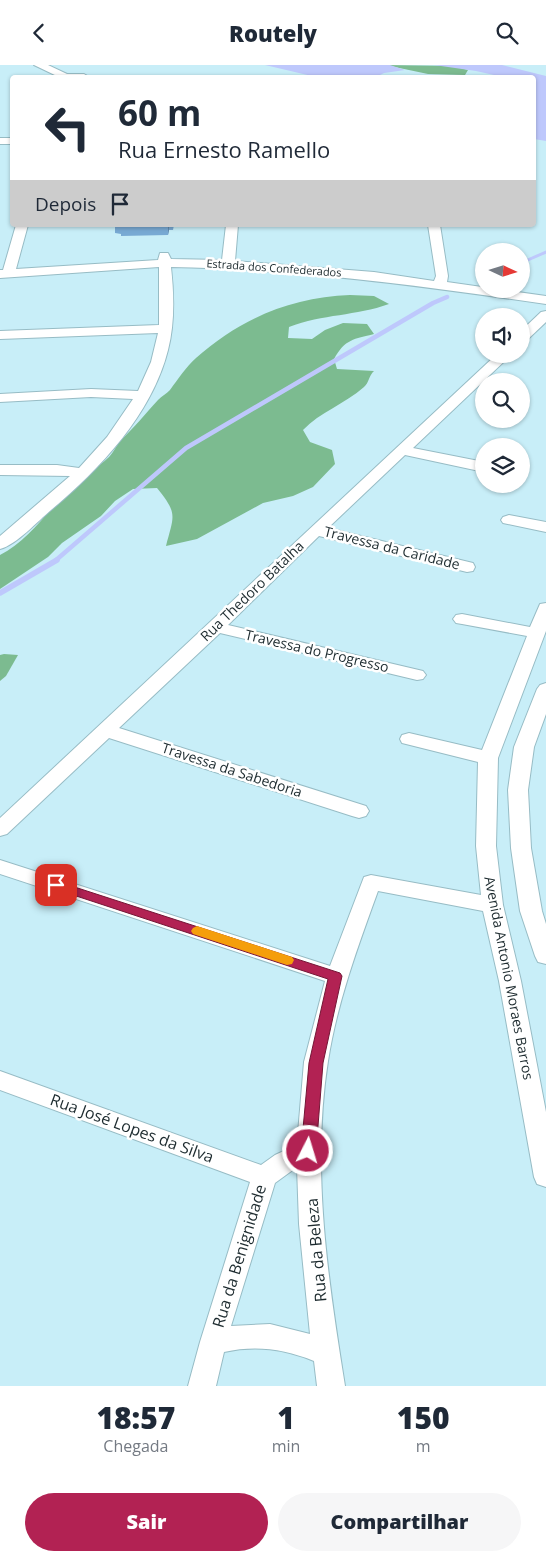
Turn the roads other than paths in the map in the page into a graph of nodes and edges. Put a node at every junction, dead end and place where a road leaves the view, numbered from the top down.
1 (39, 65) edge
2 (62, 75) edge
3 (21, 227) edge
4 (232, 227) edge
5 (434, 227) edge
6 (164, 259) junction
7 (228, 260) junction
8 (5, 270) edge
9 (441, 280) junction
10 (475, 283) edge
11 (530, 295) edge
12 (546, 299) edge
13 (546, 315) edge
14 (165, 329) junction
15 (530, 330) edge
16 (0, 335) edge
17 (495, 363) edge
18 (143, 395) junction
19 (0, 398) edge
20 (402, 451) junction
21 (475, 465) edge
22 (0, 470) edge
23 (82, 473) junction
24 (509, 520) dead end
25 (546, 527) edge
26 (316, 530) junction
27 (0, 544) edge
28 (467, 567) dead end
29 (546, 608) edge
30 (462, 619) dead end
31 (216, 627) junction
32 (536, 633) junction
33 (417, 675) dead end
34 (518, 682) junction
35 (546, 688) edge
36 (104, 730) junction
37 (409, 739) dead end
38 (488, 758) junction
39 (359, 811) dead end
40 (0, 829) edge
41 (0, 867) edge
42 (371, 882) joint
43 (492, 905) junction
44 (546, 956) edge
45 (336, 976) junction
46 (0, 1080) edge
47 (308, 1151) junction
48 (264, 1177) junction
49 (546, 1177) edge
50 (213, 1342) junction
51 (326, 1353) junction
52 (202, 1386) edge
53 (331, 1386) edge

1 - 2 street
3 - 8 street
4 - 7 street
5 - 9 street
6 - 7 street, Estrada dos Confederados
6 - 8 street, Estrada dos Confederados
6 - 14 street
7 - 9 street, Estrada dos Confederados
9 - 10 street, Estrada dos Confederados
9 - 12 street, Estrada dos Confederados
11 - 12 street, Estrada dos Confederados
13 - 15 street
14 - 16 street
14 - 18 street
17 - 20 street, Rua Thedoro Batalha
18 - 19 street
18 - 23 street
20 - 21 street
20 - 26 street, Rua Thedoro Batalha
22 - 23 street
23 - 27 street
24 - 25 street
26 - 28 street, Travessa da Caridade
26 - 31 street, Rua Thedoro Batalha
29 - 32 street, Avenida Antonio Moraes Barros
30 - 32 street
31 - 33 street, Travessa do Progresso
31 - 36 street, Rua Thedoro Batalha
32 - 34 street, Avenida Antonio Moraes Barros
34 - 35 street
34 - 38 street, Avenida Antonio Moraes Barros
35 - 44 street
36 - 39 street, Travessa da Sabedoria
36 - 40 street, Rua Thedoro Batalha
37 - 38 street
38 - 43 street, Avenida Antonio Moraes Barros
41 - 45 street
42 - 43 street
42 - 45 street, Rua da Beleza
43 - 49 street, Avenida Antonio Moraes Barros
45 - 47 street, Rua da Beleza
46 - 48 street, Rua José Lopes da Silva
47 - 48 street, Rua da Benignidade
47 - 51 street, Rua da Beleza
48 - 50 street, Rua da Benignidade
50 - 51 street
50 - 52 street, Rua da Benignidade
51 - 53 street, Rua da Beleza

